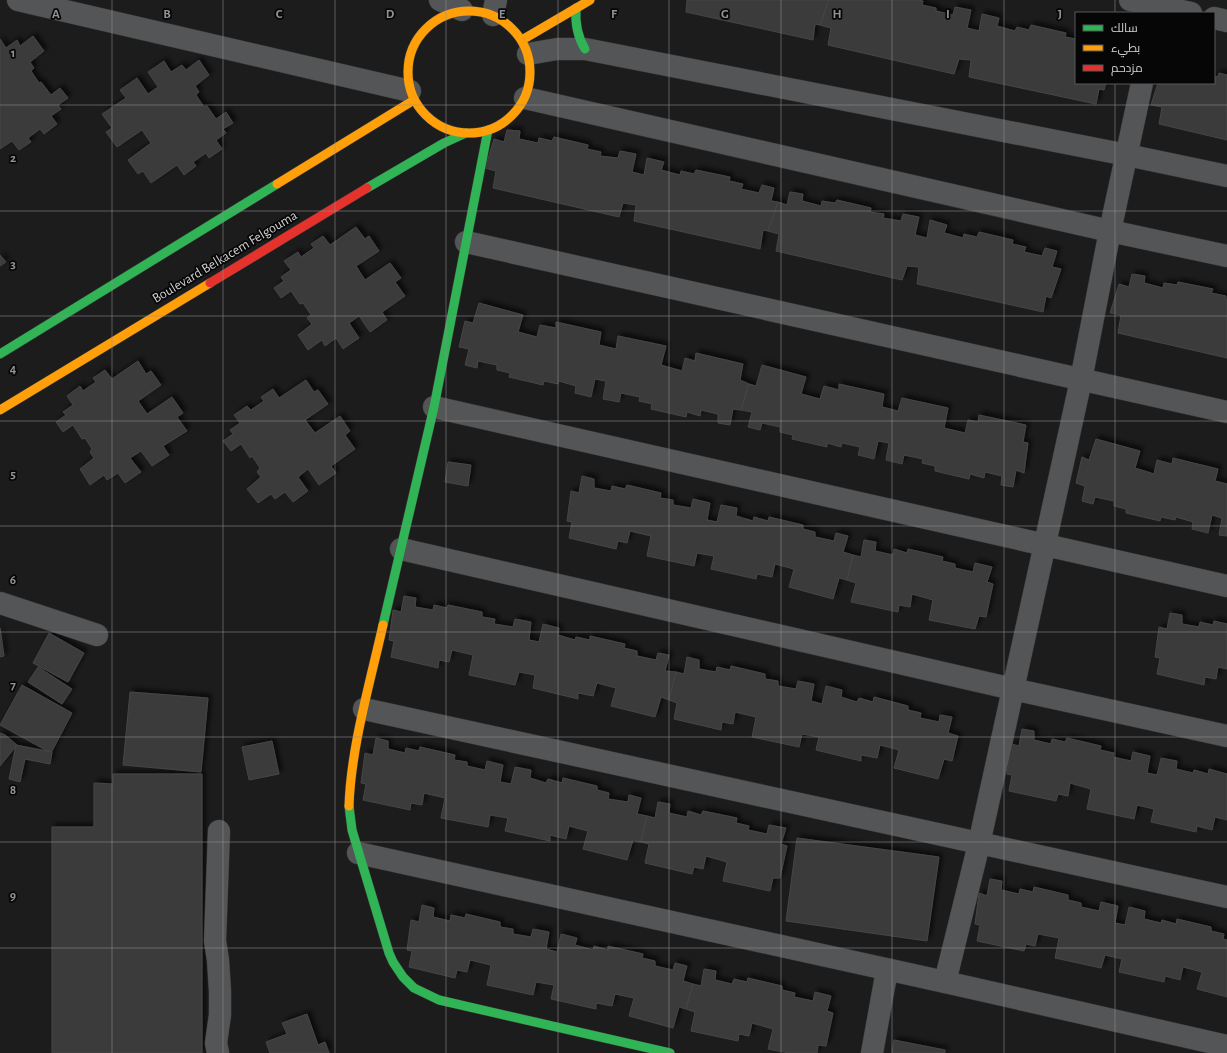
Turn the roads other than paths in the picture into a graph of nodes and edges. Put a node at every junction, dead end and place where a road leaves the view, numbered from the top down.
1 (18, 0) edge
2 (440, 0) edge
3 (590, 0) edge
4 (1130, 0) edge
5 (468, 7) edge
6 (498, 8) edge
7 (576, 8) junction
8 (1158, 10) edge
9 (1180, 12) edge
10 (1215, 18) edge
11 (1227, 21) edge
12 (525, 47) junction
13 (585, 49) junction
14 (1142, 84) edge
15 (412, 95) junction
16 (524, 98) junction
17 (488, 130) junction
18 (466, 133) junction
19 (1127, 155) junction
20 (1227, 176) edge
21 (1110, 231) junction
22 (466, 242) junction
23 (1227, 256) edge
24 (0, 354) edge
25 (1081, 380) junction
26 (434, 407) junction
27 (0, 410) edge
28 (1227, 412) edge
29 (1045, 545) junction
30 (401, 549) junction
31 (1227, 586) edge
32 (0, 603) edge
33 (97, 635) dead end
34 (1013, 689) junction
35 (364, 710) junction
36 (1227, 736) edge
37 (219, 831) dead end
38 (979, 844) junction
39 (358, 854) junction
40 (1227, 897) edge
41 (887, 970) junction
42 (945, 982) junction
43 (1227, 1046) edge
44 (218, 1053) edge
45 (670, 1053) edge
46 (872, 1053) edge

1 - 15 street
2 - 5 street
3 - 7 street
4 - 8 street
5 - 6 street
5 - 15 street
6 - 12 street
7 - 12 street
7 - 13 street
8 - 9 street
10 - 11 street
12 - 13 street
12 - 16 street
13 - 19 street
14 - 19 street
15 - 18 street
15 - 24 street
16 - 17 street
16 - 21 street
17 - 18 street
17 - 22 street
18 - 27 street, Boulevard Belkacem Felgouma
19 - 20 street
19 - 21 street
21 - 23 street
21 - 25 street
22 - 25 street
22 - 26 street
25 - 28 street
25 - 29 street
26 - 29 street
26 - 30 street
29 - 31 street
29 - 34 street
30 - 34 street
30 - 35 street
32 - 33 street
34 - 36 street
34 - 38 street
35 - 38 street
35 - 39 street
37 - 44 street
38 - 40 street
38 - 42 street
39 - 41 street
39 - 45 street
41 - 42 street
41 - 46 street
42 - 43 street

